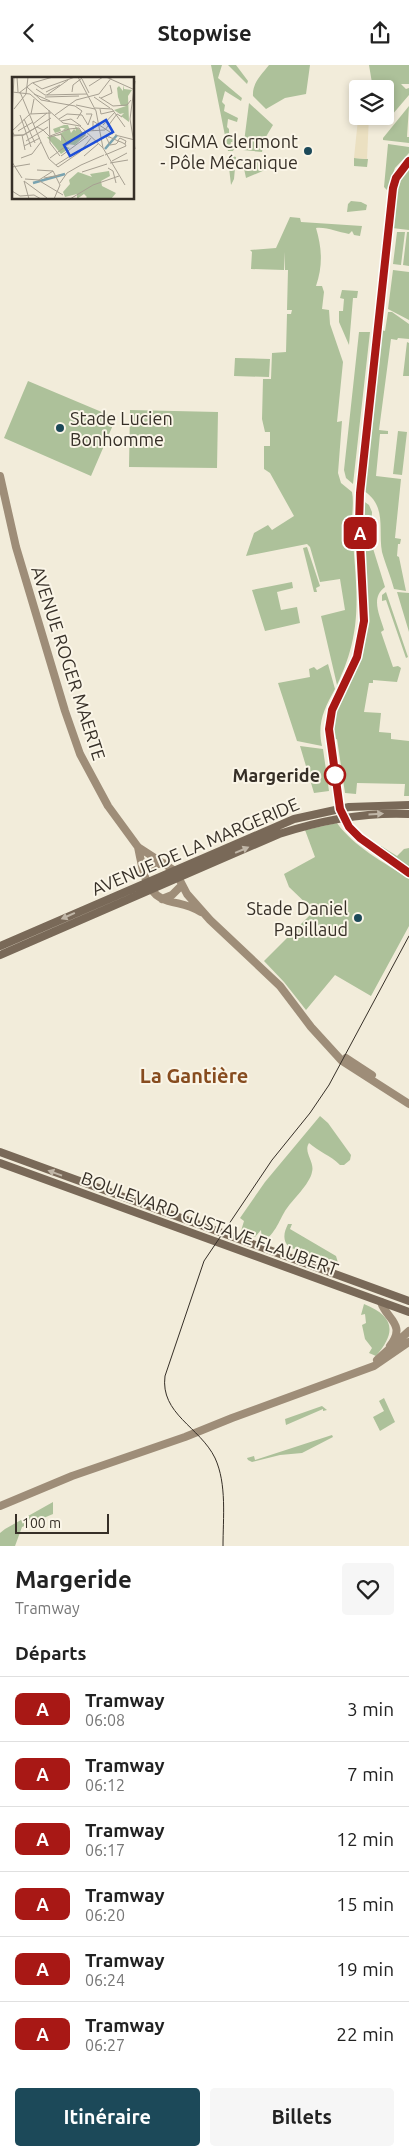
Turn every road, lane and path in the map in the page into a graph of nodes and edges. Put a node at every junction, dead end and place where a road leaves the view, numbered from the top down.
1 (0, 476) edge
2 (409, 805) edge
3 (409, 814) edge
4 (138, 847) junction
5 (163, 863) junction
6 (144, 873) junction
7 (178, 878) junction
8 (146, 882) junction
9 (150, 890) junction
10 (162, 899) junction
11 (205, 915) junction
12 (0, 946) edge
13 (0, 955) edge
14 (409, 1104) edge
15 (0, 1152) edge
16 (0, 1163) edge
17 (409, 1301) edge
18 (381, 1302) junction
19 (409, 1312) edge
20 (409, 1331) edge
21 (409, 1342) edge
22 (388, 1349) junction
23 (366, 1369) junction
24 (0, 1506) edge

1 - 4 main road, AVENUE ROGER MAERTE
2 - 7 main road, AVENUE DE LA MARGERIDE
7 -> 3 main road, AVENUE DE LA MARGERIDE
4 - 5 main road, AVENUE ROGER MAERTE
4 - 6 main road, AVENUE ROGER MAERTE
5 - 6 main road
5 - 7 main road, AVENUE ROGER MAERTE
6 - 8 main road, AVENUE ROGER MAERTE
7 - 8 main road, AVENUE DE LA MARGERIDE
7 - 9 main road, AVENUE DE LA MARGERIDE
7 - 10 main road
7 - 11 main road, AVENUE ROGER MAERTE
8 - 9 main road, AVENUE ROGER MAERTE
8 -> 12 main road, AVENUE DE LA MARGERIDE
9 - 10 main road
9 - 13 main road, AVENUE DE LA MARGERIDE
10 - 11 main road
11 - 14 main road
17 -> 15 main road, BOULEVARD GUSTAVE FLAUBERT
16 - 18 main road, BOULEVARD GUSTAVE FLAUBERT
18 - 19 main road, BOULEVARD GUSTAVE FLAUBERT
18 - 22 main road
20 - 22 main road
21 - 23 main road
22 - 23 main road
23 - 24 main road

